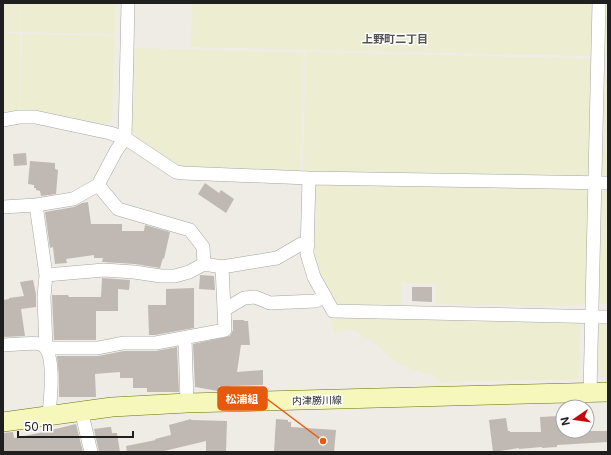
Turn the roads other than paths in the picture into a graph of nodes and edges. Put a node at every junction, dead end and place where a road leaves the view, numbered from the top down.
1 (128, 3) edge
2 (599, 3) edge
3 (3, 120) edge
4 (125, 138) junction
5 (309, 178) junction
6 (602, 183) edge
7 (98, 185) junction
8 (36, 205) junction
9 (3, 207) edge
10 (308, 244) junction
11 (204, 264) junction
12 (222, 267) junction
13 (46, 275) junction
14 (325, 296) junction
15 (224, 310) junction
16 (592, 317) junction
17 (608, 318) edge
18 (185, 338) junction
19 (3, 344) edge
20 (46, 348) junction
21 (599, 393) edge
22 (187, 403) junction
23 (81, 410) junction
24 (49, 415) junction
25 (3, 422) edge
26 (91, 452) edge

1 - 4 street
2 - 6 street
3 - 4 street
4 - 5 street
4 - 7 street
5 - 6 street
5 - 10 street
6 - 16 street
7 - 8 street
7 - 11 street
8 - 9 street
8 - 13 street
10 - 12 street
10 - 14 street
11 - 12 street
11 - 13 street
12 - 15 street
13 - 20 street
14 - 15 street
14 - 16 street
15 - 18 street
16 - 17 street
16 - 21 street
18 - 20 street
18 - 22 street
19 - 20 street
20 - 24 street
21 - 22 main road, 内津勝川線
22 - 23 main road, 内津勝川線
23 - 24 main road, 内津勝川線
23 - 26 street
24 - 25 main road, 内津勝川線

